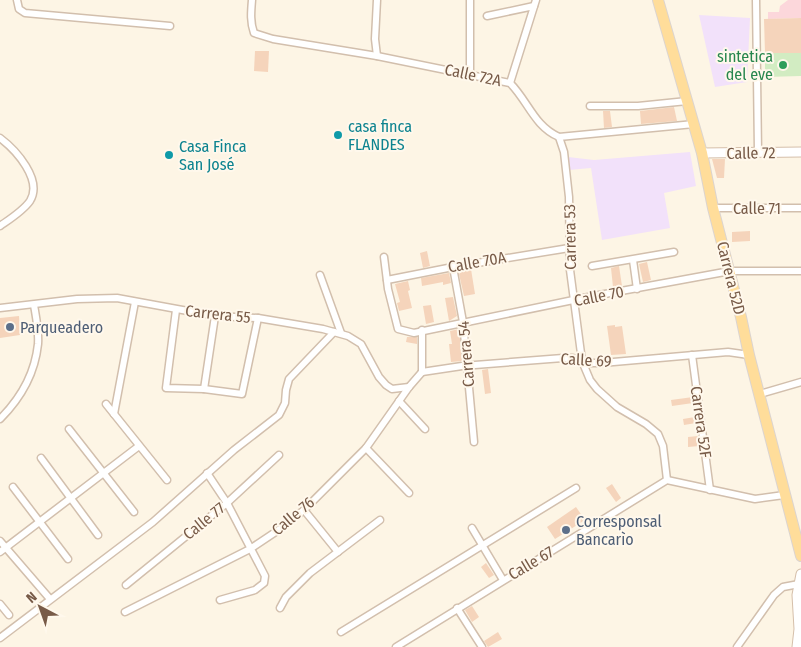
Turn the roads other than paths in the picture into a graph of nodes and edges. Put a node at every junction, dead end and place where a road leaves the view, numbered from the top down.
1 (17, 0) edge
2 (252, 0) edge
3 (377, 0) edge
4 (470, 0) edge
5 (658, 0) edge
6 (756, 0) edge
7 (535, 3) edge
8 (487, 16) dead end
9 (170, 26) dead end
10 (377, 56) junction
11 (470, 75) junction
12 (510, 83) junction
13 (687, 101) junction
14 (590, 106) dead end
15 (694, 124) junction
16 (559, 137) junction
17 (0, 138) edge
18 (758, 152) junction
19 (801, 152) edge
20 (702, 153) junction
21 (713, 208) junction
22 (801, 208) edge
23 (0, 226) edge
24 (568, 248) junction
25 (674, 252) dead end
26 (384, 257) dead end
27 (632, 260) junction
28 (453, 266) junction
29 (592, 266) dead end
30 (730, 271) junction
31 (801, 271) edge
32 (320, 275) dead end
33 (387, 280) junction
34 (637, 289) junction
35 (573, 301) junction
36 (135, 302) junction
37 (34, 305) junction
38 (0, 308) edge
39 (176, 310) junction
40 (215, 316) junction
41 (258, 318) junction
42 (463, 322) junction
43 (422, 330) junction
44 (337, 332) junction
45 (692, 355) junction
46 (749, 355) junction
47 (582, 361) junction
48 (467, 367) junction
49 (422, 372) junction
50 (801, 382) edge
51 (409, 387) junction
52 (204, 390) junction
53 (760, 394) junction
54 (400, 401) junction
55 (106, 404) dead end
56 (114, 414) junction
57 (0, 418) edge
58 (69, 429) dead end
59 (425, 429) dead end
60 (474, 442) dead end
61 (139, 446) junction
62 (366, 448) junction
63 (279, 455) dead end
64 (41, 458) dead end
65 (103, 473) junction
66 (207, 473) junction
67 (167, 480) dead end
68 (667, 480) junction
69 (13, 487) dead end
70 (576, 488) dead end
71 (710, 490) junction
72 (408, 493) dead end
73 (784, 495) junction
74 (71, 498) junction
75 (227, 502) junction
76 (304, 510) junction
77 (134, 512) dead end
78 (380, 520) dead end
79 (40, 522) junction
80 (472, 528) dead end
81 (98, 535) dead end
82 (0, 541) edge
83 (482, 546) junction
84 (250, 549) junction
85 (3, 550) edge
86 (338, 552) junction
87 (801, 556) edge
88 (68, 559) dead end
89 (801, 574) edge
90 (504, 580) junction
91 (799, 584) junction
92 (126, 585) dead end
93 (50, 599) junction
94 (220, 600) dead end
95 (0, 604) edge
96 (280, 608) dead end
97 (457, 608) junction
98 (125, 612) dead end
99 (9, 615) dead end
100 (341, 632) dead end
101 (0, 638) edge
102 (741, 645) edge
103 (396, 647) edge
104 (482, 647) edge
105 (797, 647) edge

1 - 9 street
2 - 10 street, Calle 72A
3 - 10 street
4 - 11 street
5 - 13 main road, Carrera 52D
6 - 18 street
7 - 8 street
7 - 12 street
10 - 11 street, Calle 72A
11 - 12 street, Calle 72A
12 - 16 street, Calle 72A
13 - 14 street
13 - 15 main road, Carrera 52D
15 - 16 street
15 - 20 main road, Carrera 52D
16 - 24 street, Carrera 53
17 - 23 street
18 - 19 street, Calle 72
18 - 20 street, Calle 72
20 - 21 main road, Carrera 52D
21 - 22 street, Calle 71
21 - 30 main road, Carrera 52D
24 - 28 street, Calle 70A
24 - 35 street, Carrera 53
25 - 27 street
26 - 33 street
27 - 29 street
27 - 34 street
28 - 33 street, Calle 70A
28 - 42 street, Carrera 54
30 - 31 street, Calle 70
30 - 34 street, Calle 70
30 - 46 main road, Carrera 52D
32 - 44 street
33 - 43 street, Calle 70
34 - 35 street, Calle 70
35 - 42 street, Calle 70
35 - 47 street, Carrera 53
36 - 37 street, Carrera 55
36 - 39 street, Carrera 55
36 - 56 street
37 - 38 street, Carrera 55
37 - 57 street
39 - 40 street, Carrera 55
39 - 52 street
40 - 41 street, Carrera 55
40 - 52 street
41 - 44 street, Carrera 55
41 - 52 street
42 - 43 street, Calle 70
42 - 48 street, Carrera 54
43 - 49 street
44 - 51 street, Carrera 55
44 - 66 street
45 - 46 street, Calle 69
45 - 47 street, Calle 69
45 - 71 street, Carrera 52F
46 - 53 main road, Carrera 52D
47 - 48 street, Calle 69
47 - 68 street, Carrera 53
48 - 49 street, Calle 69
48 - 60 street, Carrera 54
49 - 51 street, Calle 76
50 - 53 street
51 - 54 street, Calle 76
53 - 73 main road, Carrera 52D
54 - 59 street
54 - 62 street, Calle 76
55 - 56 street
56 - 61 street
58 - 65 street
61 - 65 street
61 - 67 street
62 - 72 street
62 - 76 street, Calle 76
63 - 75 street, Calle 77
64 - 74 street
65 - 74 street
65 - 77 street
66 - 75 street
66 - 93 street
68 - 71 street
68 - 90 street, Calle 67
69 - 79 street
70 - 83 street
71 - 73 street
73 - 87 main road, Carrera 52D
74 - 79 street
74 - 81 street
75 - 84 street
75 - 92 street, Calle 77
76 - 84 street, Calle 76
76 - 86 street
78 - 86 street
79 - 85 street
79 - 88 street
80 - 83 street
82 - 85 street
83 - 90 street
83 - 100 street
84 - 94 street
84 - 98 street, Calle 76
85 - 93 street
86 - 96 street
89 - 91 street
90 - 97 street, Calle 67
91 - 102 street
91 - 105 street
93 - 101 street
95 - 99 street
97 - 103 street, Calle 67
97 - 104 street

